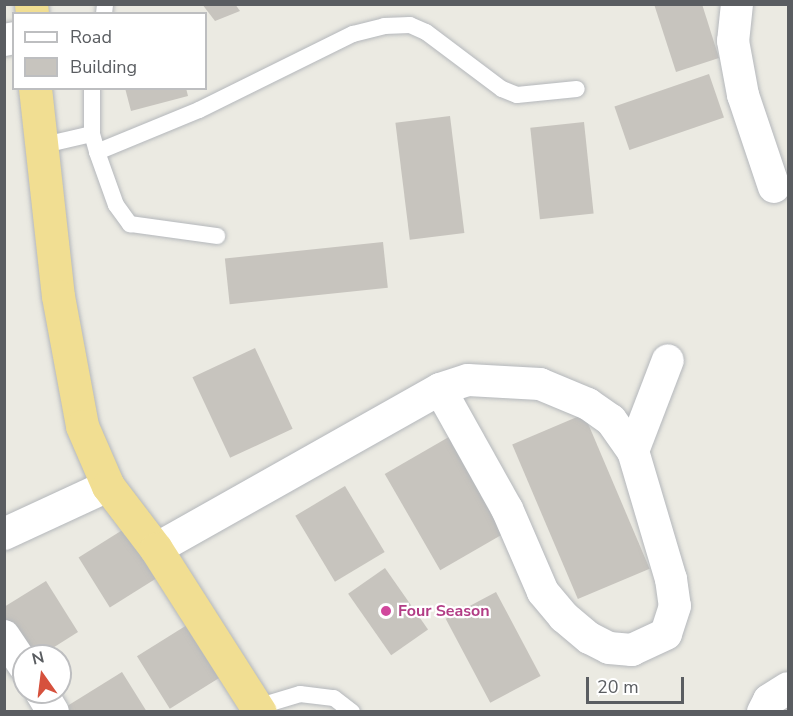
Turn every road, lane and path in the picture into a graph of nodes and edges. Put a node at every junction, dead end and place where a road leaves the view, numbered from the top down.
1 (737, 4) edge
2 (577, 88) dead end
3 (35, 90) edge
4 (92, 90) edge
5 (92, 134) junction
6 (40, 146) junction
7 (97, 152) junction
8 (774, 187) dead end
9 (217, 236) dead end
10 (668, 360) dead end
11 (440, 388) junction
12 (633, 451) junction
13 (108, 486) junction
14 (4, 534) edge
15 (156, 549) junction
16 (789, 688) edge
17 (259, 709) edge
18 (352, 711) edge
19 (763, 711) edge

1 - 8 street
2 - 7 lane
3 - 6 highway
4 - 5 lane
5 - 6 lane
5 - 7 lane
6 - 13 highway
7 - 9 lane
10 - 12 street
11 - 12 street
11 - 12 street
11 - 15 street
13 - 14 street
13 - 15 highway
15 - 17 highway
16 - 19 street
17 - 18 lane

